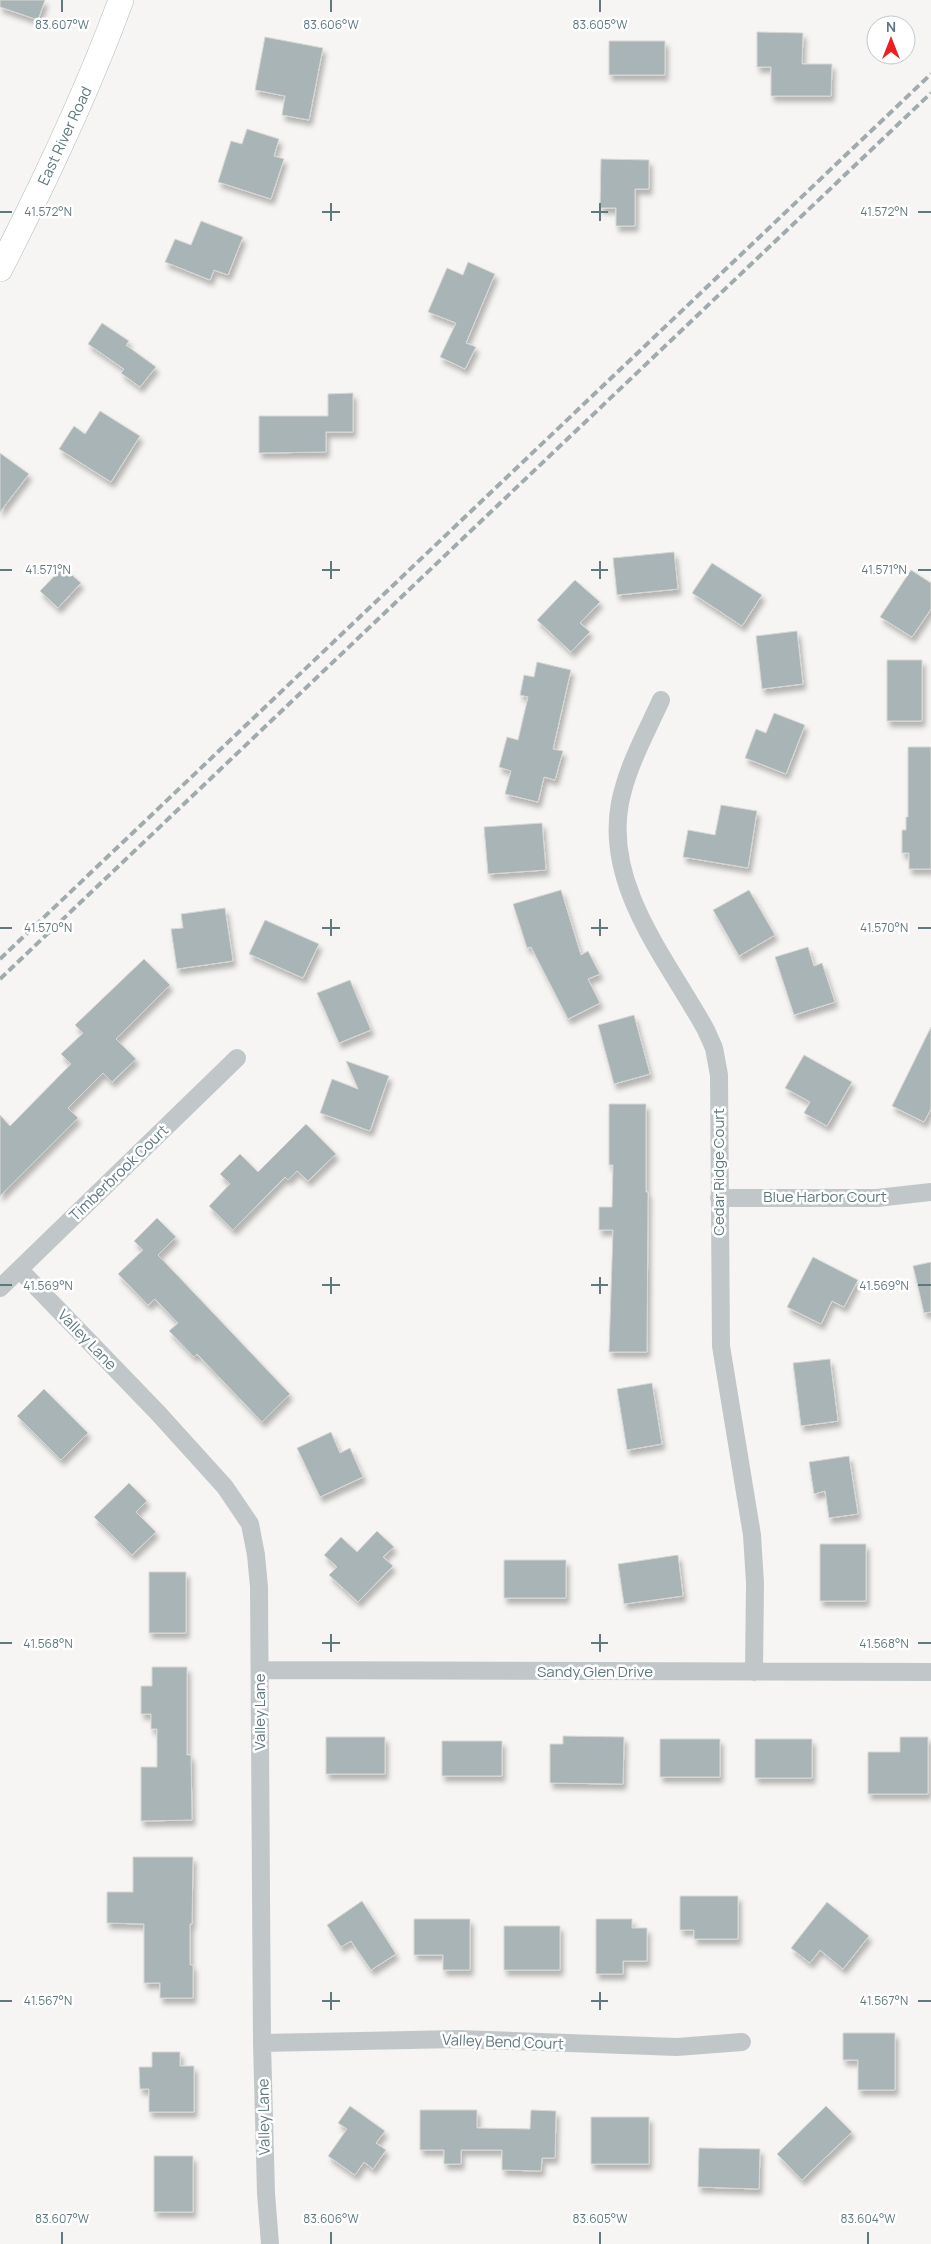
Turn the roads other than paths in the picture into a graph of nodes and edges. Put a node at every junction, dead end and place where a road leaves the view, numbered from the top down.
1 (121, 0) edge
2 (0, 269) edge
3 (661, 700) dead end
4 (237, 1058) dead end
5 (931, 1192) edge
6 (719, 1198) junction
7 (20, 1270) junction
8 (0, 1288) edge
9 (260, 1670) junction
10 (754, 1672) junction
11 (931, 1672) edge
12 (742, 2042) dead end
13 (262, 2043) junction
14 (270, 2244) edge

1 - 2 main road, East River Road
3 - 6 street, Cedar Ridge Court
4 - 7 street, Timberbrook Court
5 - 6 street, Blue Harbor Court
6 - 10 street, Cedar Ridge Court
7 - 8 street, Timberbrook Court
7 - 9 street, Valley Lane
9 - 10 street, Sandy Glen Drive
9 - 13 street, Valley Lane
10 - 11 street, Sandy Glen Drive
12 - 13 street, Valley Bend Court
13 - 14 street, Valley Lane

